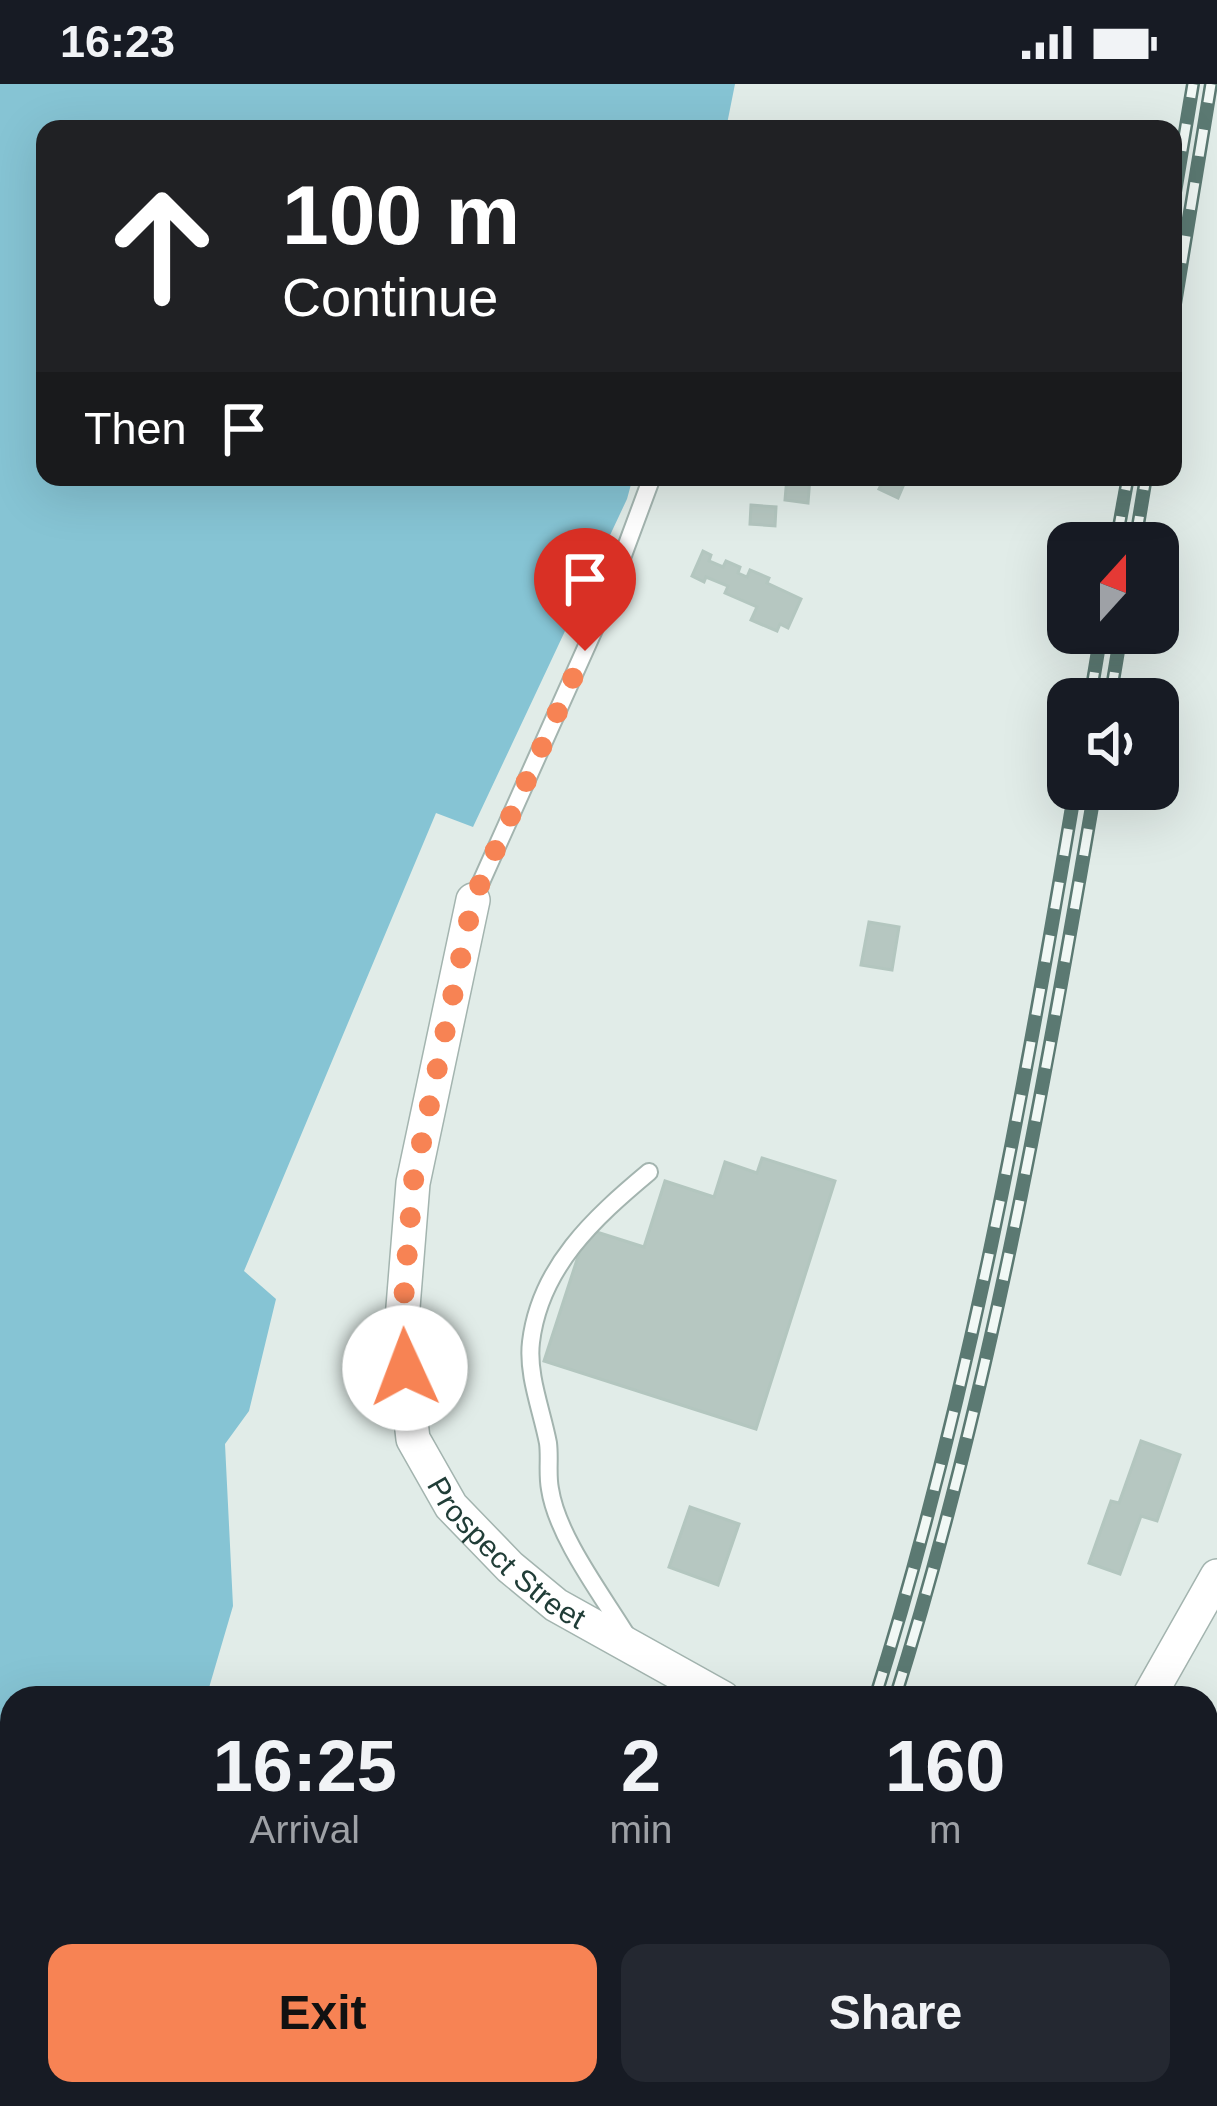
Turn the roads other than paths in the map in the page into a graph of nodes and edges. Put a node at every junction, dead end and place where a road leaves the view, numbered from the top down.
1 (649, 486) edge
2 (473, 900) joint
3 (649, 1172) dead end
4 (1217, 1576) edge
5 (636, 1652) junction
6 (700, 1686) edge
7 (1155, 1686) edge

1 - 2 lane
2 - 5 street, Prospect Street
3 - 5 lane
4 - 7 street
5 - 6 street, Prospect Street

